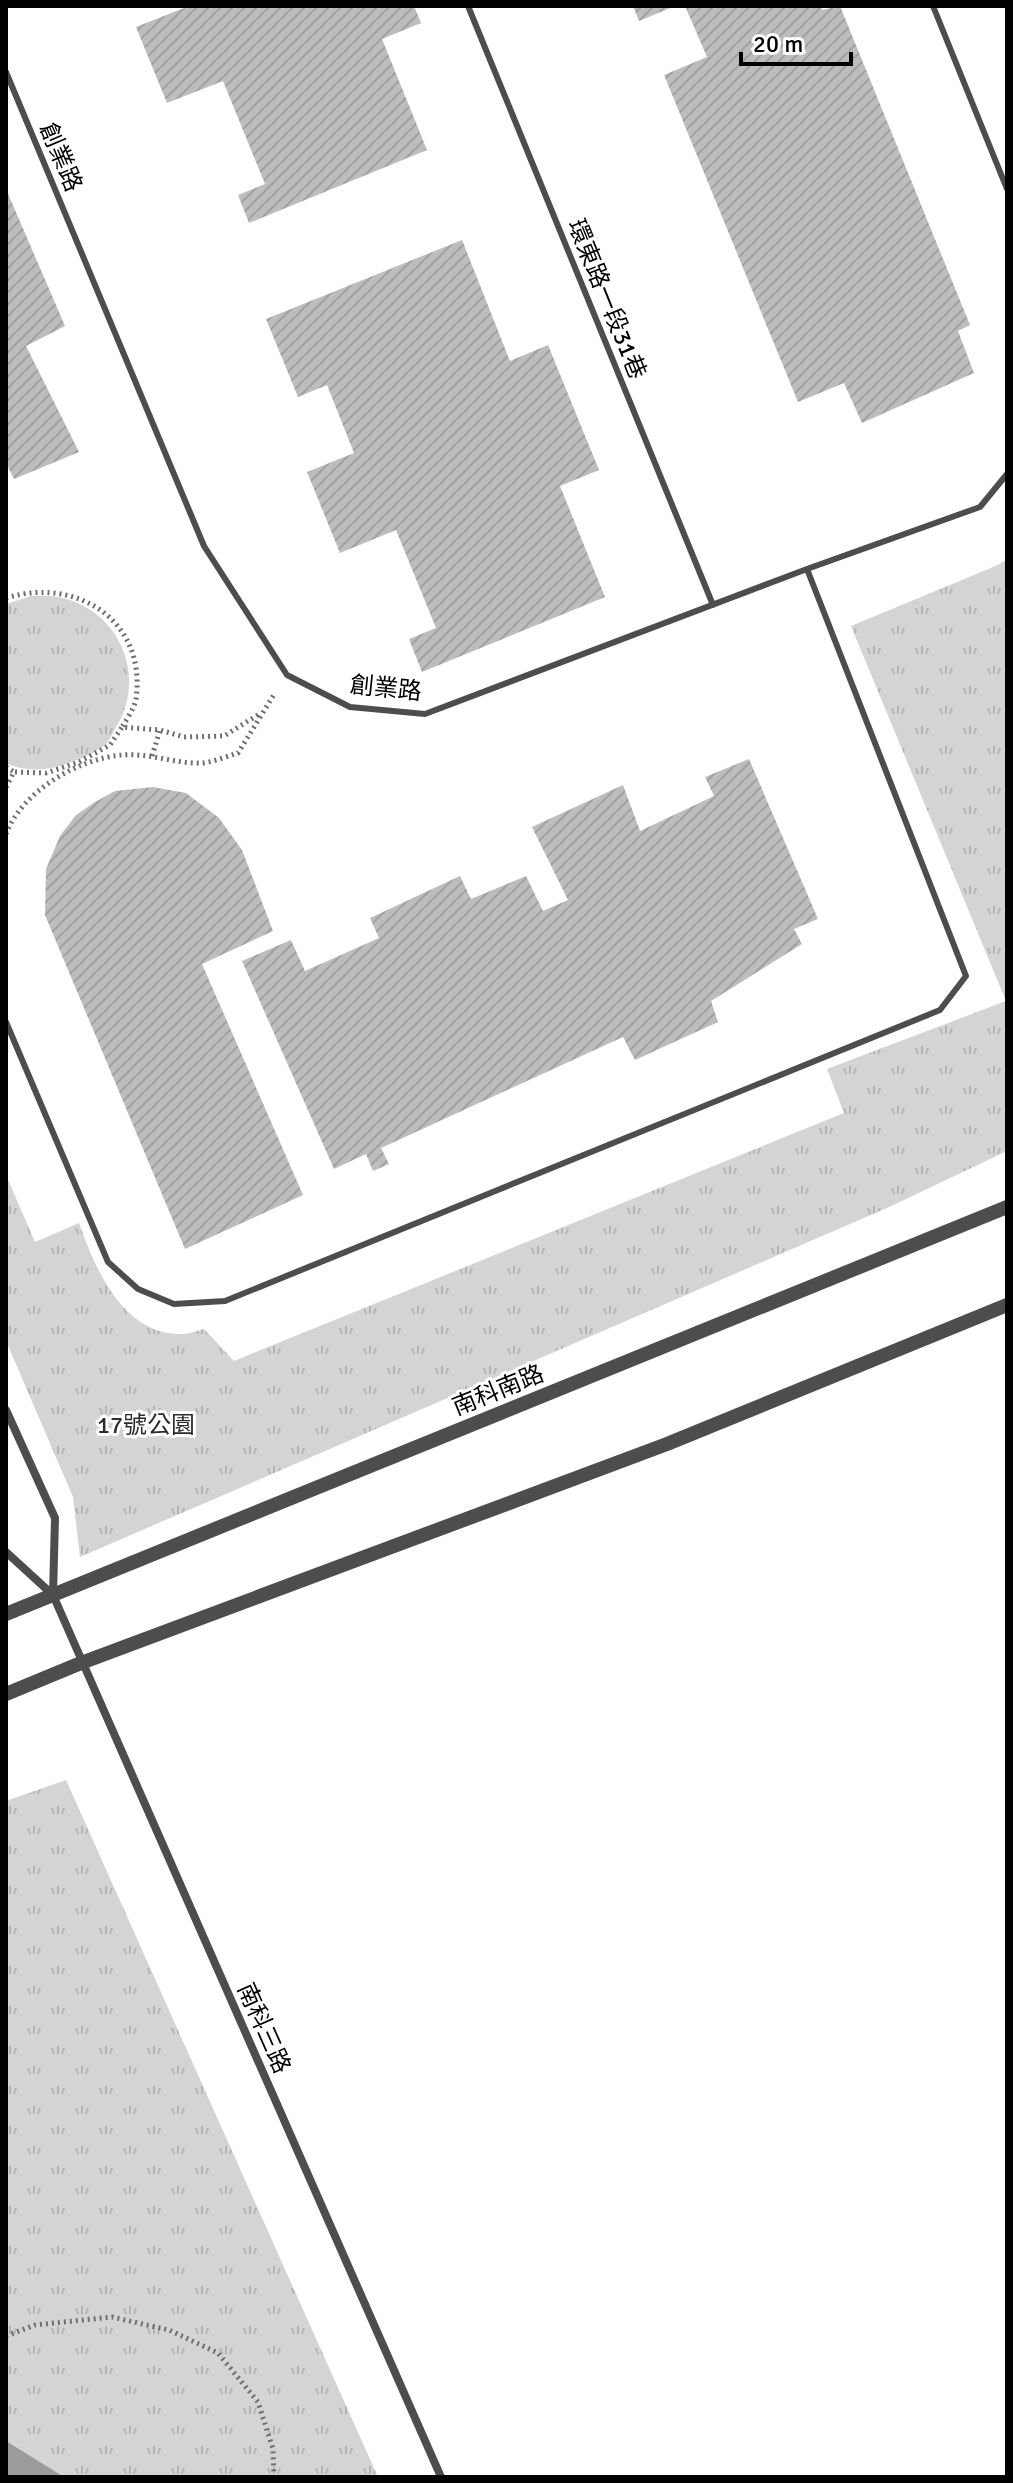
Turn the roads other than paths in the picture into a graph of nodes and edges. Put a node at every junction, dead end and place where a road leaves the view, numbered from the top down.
1 (468, 6) edge
2 (933, 6) edge
3 (6, 72) edge
4 (1007, 189) edge
5 (1007, 474) edge
6 (807, 569) junction
7 (713, 605) junction
8 (6, 1022) edge
9 (1007, 1207) edge
10 (1007, 1305) edge
11 (6, 1410) edge
12 (6, 1552) edge
13 (53, 1595) junction
14 (6, 1614) edge
15 (81, 1663) junction
16 (6, 1694) edge
17 (441, 2477) edge

1 - 7 lane, 環東路一段31巷
2 - 4 lane
3 - 7 lane, 創業路
5 - 6 lane, 創業路
6 - 7 lane, 創業路
6 - 8 lane
9 - 13 street, 南科南路
10 - 15 street
11 - 13 street, 南科三路
12 - 13 street, 南科三路
13 - 14 street, 南科南路
13 - 15 street, 南科三路
15 - 16 street
15 - 17 street, 南科三路

